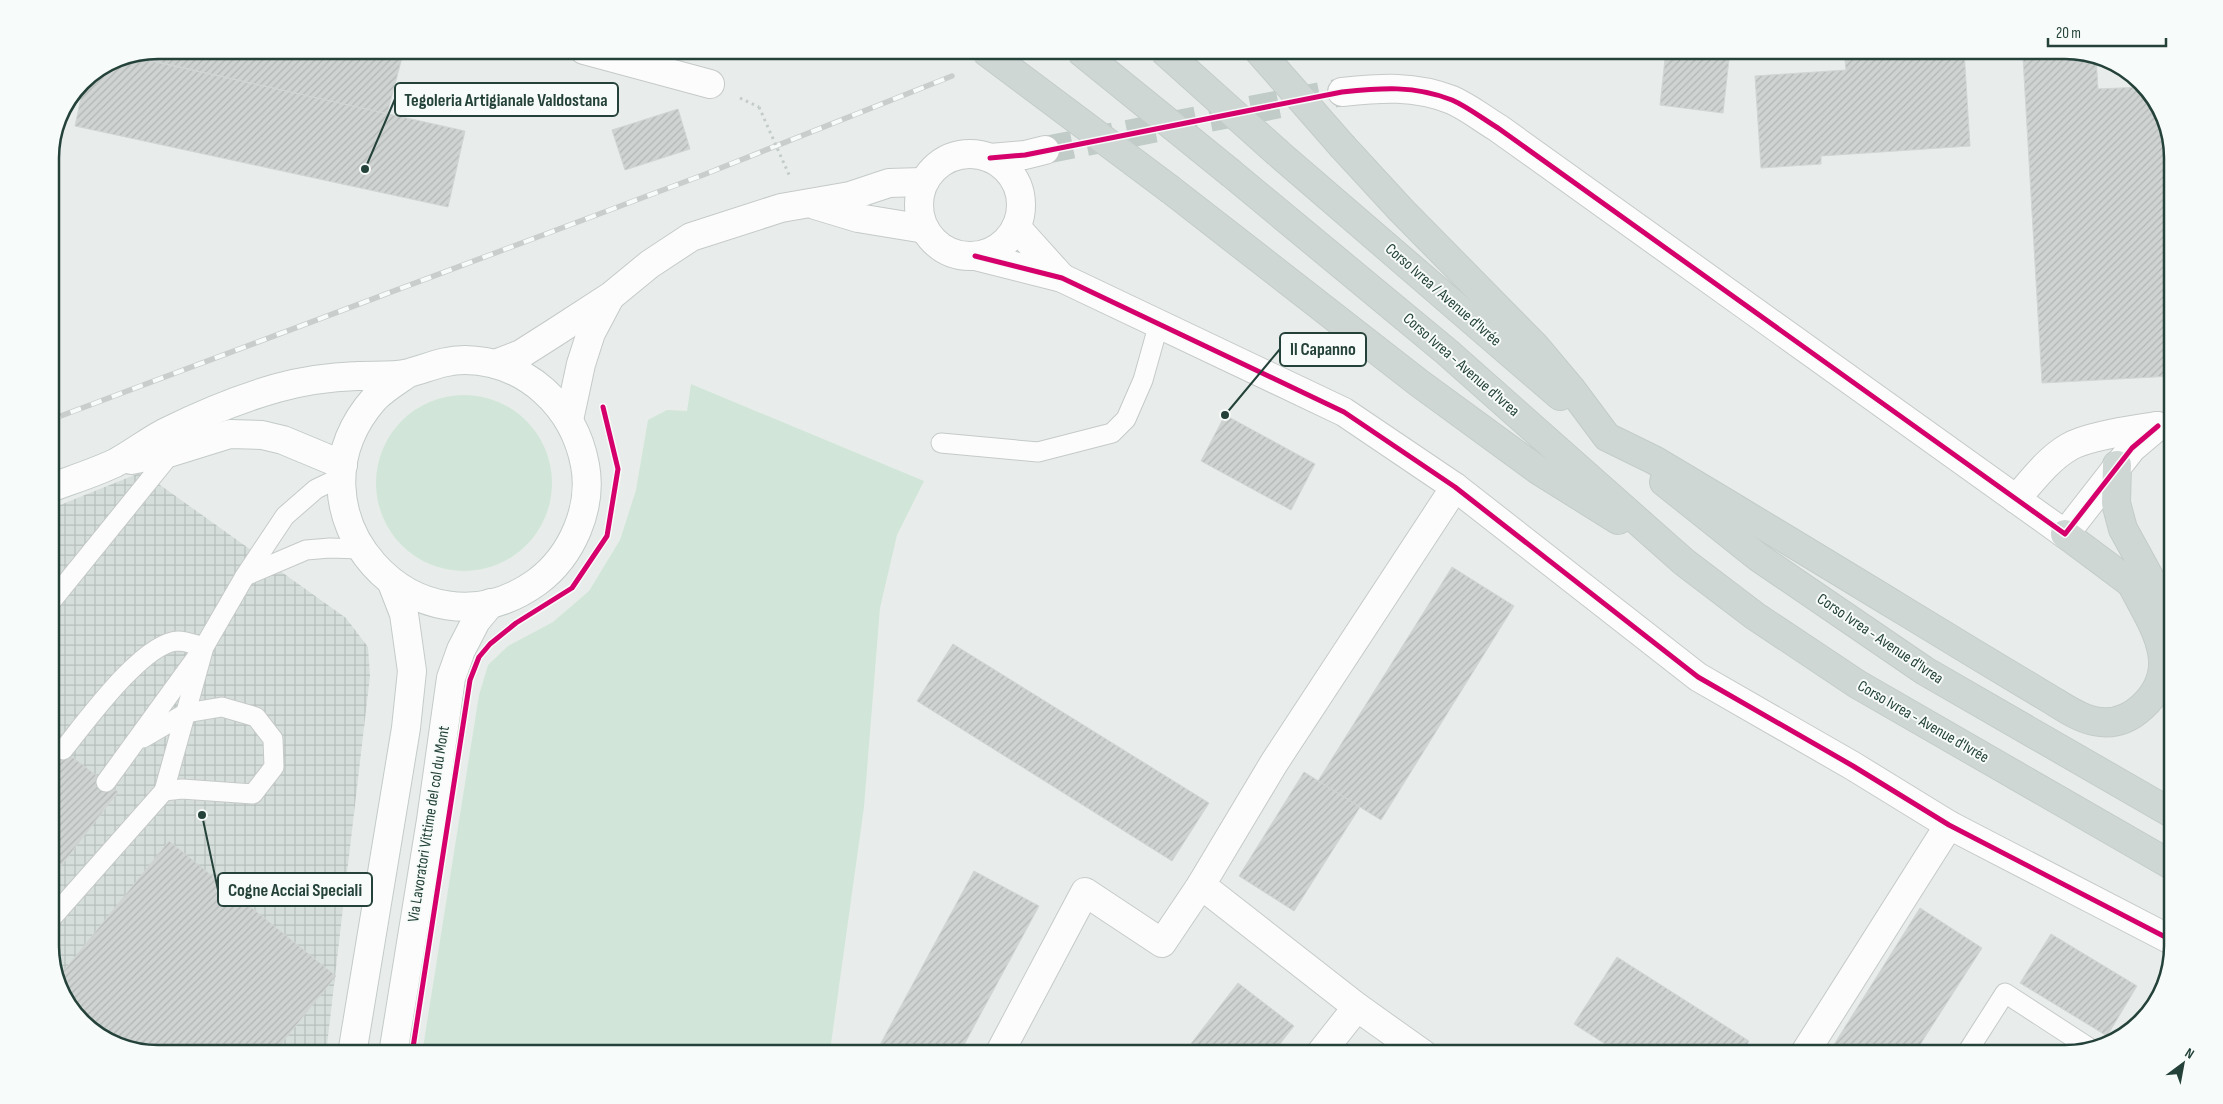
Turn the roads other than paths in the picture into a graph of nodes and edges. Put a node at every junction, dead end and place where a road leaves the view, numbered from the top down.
1 (617, 59) edge
2 (996, 59) edge
3 (1089, 59) edge
4 (1173, 59) edge
5 (1266, 59) edge
6 (710, 84) dead end
7 (1342, 92) tunnel mouth
8 (990, 158) junction
9 (923, 182) junction
10 (1019, 188) junction
11 (811, 203) junction
12 (1016, 227) junction
13 (925, 229) junction
14 (975, 256) junction
15 (1062, 278) junction
16 (611, 296) junction
17 (1159, 323) junction
18 (495, 364) junction
19 (407, 374) junction
20 (569, 420) junction
21 (2164, 424) edge
22 (2164, 425) edge
23 (1607, 437) junction
24 (941, 443) dead end
25 (172, 452) junction
26 (115, 463) junction
27 (2117, 465) junction
28 (342, 471) junction
29 (59, 485) edge
30 (1455, 487) junction
31 (2016, 499) junction
32 (2065, 534) junction
33 (360, 549) junction
34 (1684, 562) junction
35 (245, 576) junction
36 (2130, 581) junction
37 (392, 583) junction
38 (59, 591) edge
39 (491, 603) junction
40 (2164, 604) edge
41 (2164, 613) edge
42 (204, 647) junction
43 (186, 713) junction
44 (136, 743) junction
45 (63, 750) dead end
46 (106, 782) dead end
47 (164, 791) junction
48 (2164, 809) edge
49 (1949, 825) junction
50 (2164, 861) edge
51 (1201, 885) junction
52 (59, 910) edge
53 (2164, 936) edge
54 (1357, 1007) junction
55 (2082, 1043) edge
56 (353, 1045) edge
57 (394, 1045) edge
58 (1004, 1045) edge
59 (1327, 1045) edge
60 (1410, 1045) edge
61 (1810, 1045) edge
62 (1972, 1045) edge

1 - 6 street
2 - 34 main road, bridge
3 - 34 main road, Corso Ivrea - Avenue d'Ivrea, bridge
4 - 23 main road, Corso Ivrea / Avenue d'Ivrée, bridge
5 - 23 main road, bridge
7 - 31 street
8 - 9 street
8 - 10 street
8 - 10 street
9 - 11 street
9 - 13 street
10 - 12 street
11 - 13 street
11 - 16 street
12 - 14 street
12 - 15 street
13 - 14 street
14 - 15 street
15 - 17 street
16 - 18 street
16 - 20 street
17 - 24 lane
17 - 30 street
18 - 19 street
18 - 20 street
19 - 26 street
19 - 28 street
20 - 39 street
21 - 31 street
22 - 27 street
23 - 36 main road
23 - 48 main road, Corso Ivrea - Avenue d'Ivrea
25 - 26 street
25 - 28 street
25 - 38 lane
26 - 29 street
27 - 32 street
27 - 40 main road
28 - 33 street
28 - 35 lane
30 - 49 street
30 - 51 street
31 - 32 street
32 - 36 main road
33 - 35 lane
33 - 37 street
34 - 50 main road, Corso Ivrea - Avenue d'Ivrée
35 - 42 lane
36 - 41 main road
37 - 39 street
37 - 56 street
39 - 57 street, Via Lavoratori Vittime del col du Mont
42 - 43 lane
42 - 44 lane
42 - 45 lane
43 - 44 lane
43 - 47 lane
43 - 47 lane
44 - 46 lane
47 - 52 lane
49 - 53 street
49 - 61 street
51 - 54 street
51 - 58 street
54 - 59 street
54 - 60 street
55 - 62 lane

